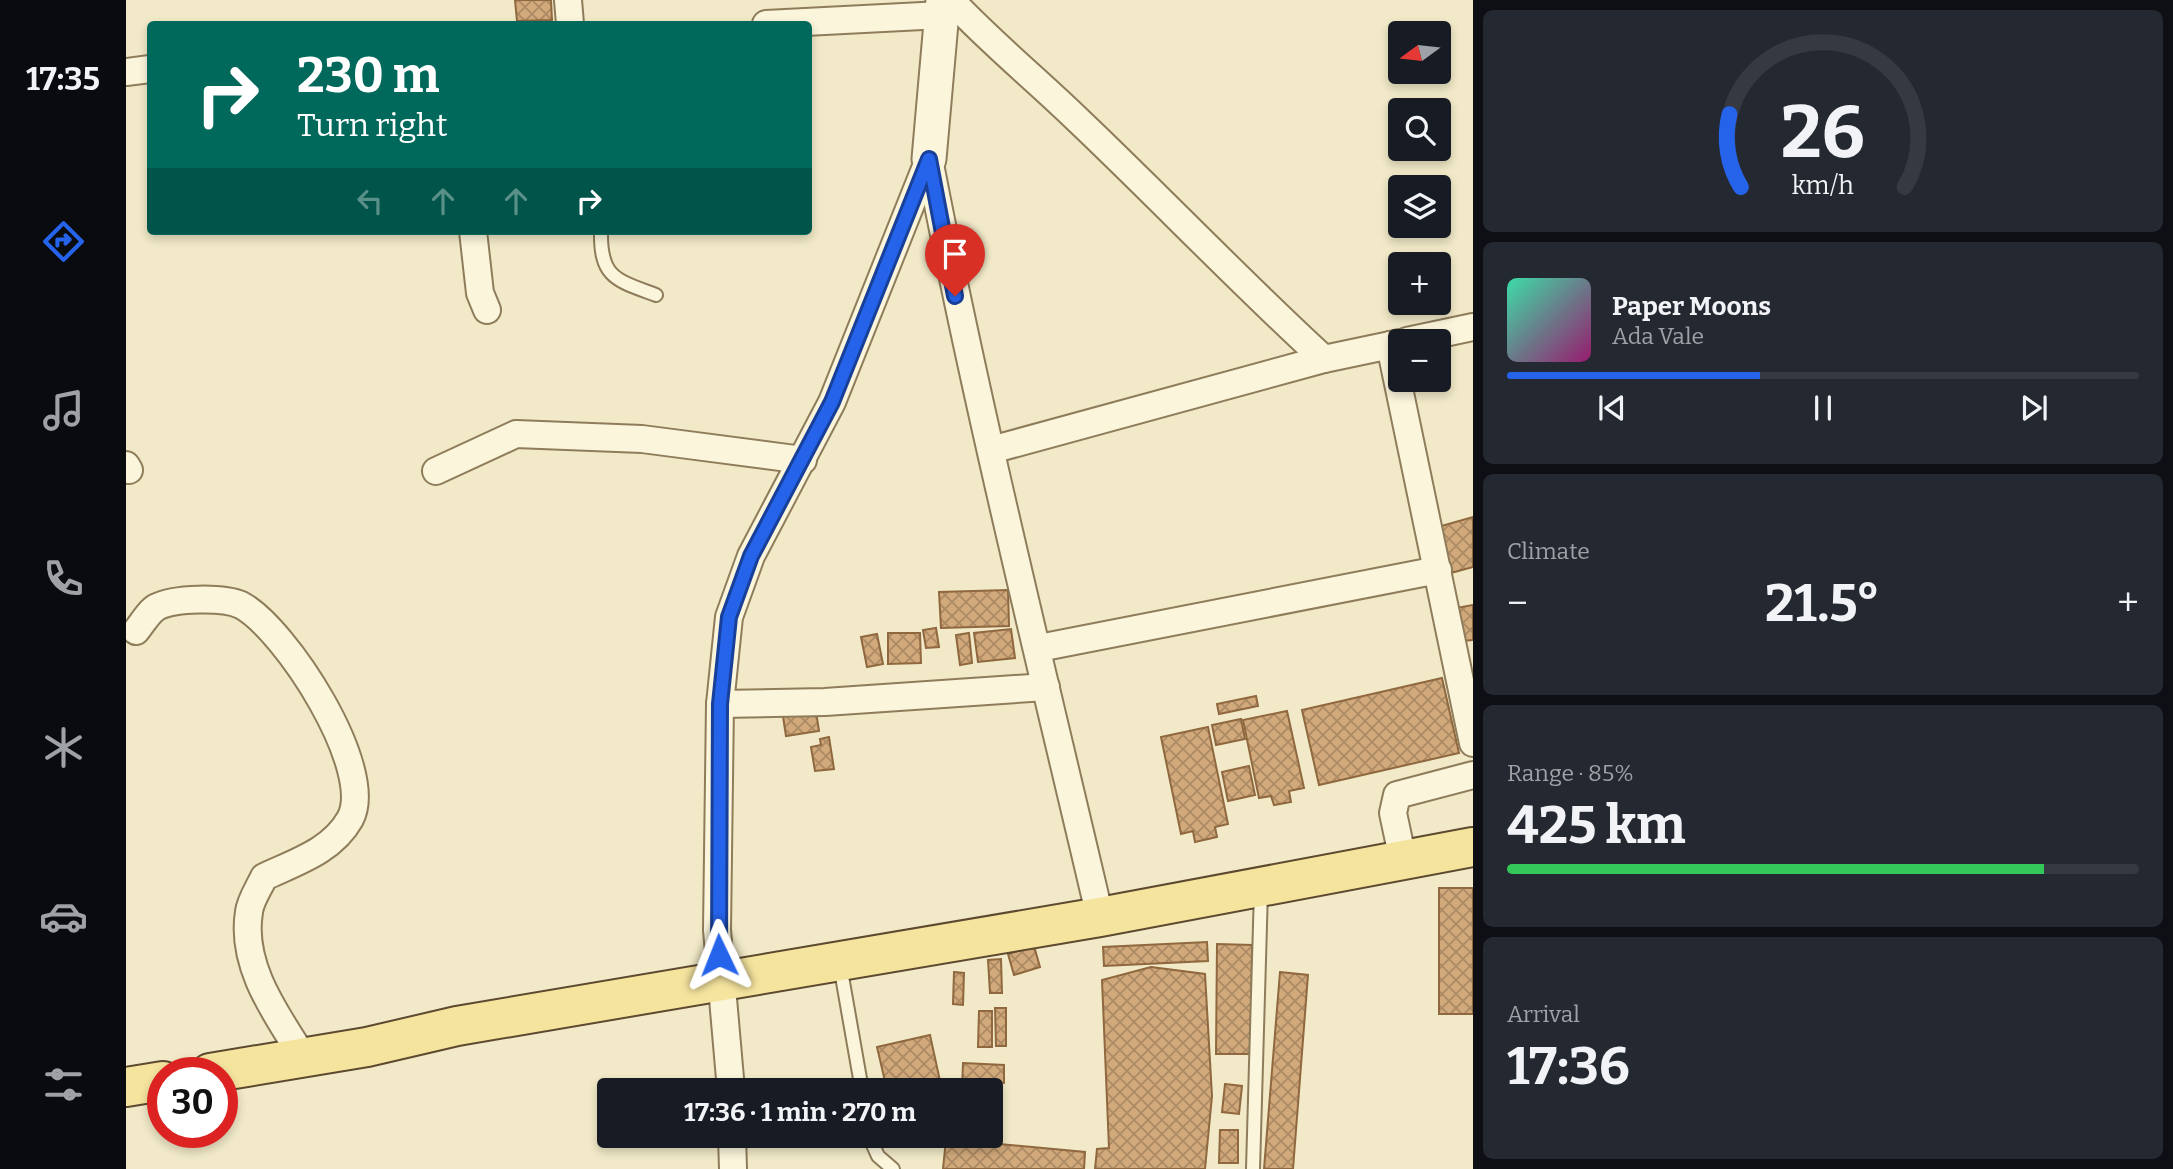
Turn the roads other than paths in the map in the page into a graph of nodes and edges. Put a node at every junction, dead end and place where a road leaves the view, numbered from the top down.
1 (568, 0) edge
2 (945, 5) edge
3 (570, 21) edge
4 (794, 21) edge
5 (147, 69) edge
6 (126, 72) edge
7 (929, 159) junction
8 (473, 235) edge
9 (601, 235) edge
10 (656, 295) dead end
11 (487, 310) dead end
12 (1473, 327) edge
13 (1451, 332) edge
14 (1388, 345) edge
15 (1324, 359) junction
16 (1407, 392) edge
17 (991, 450) junction
18 (803, 460) junction
19 (436, 471) dead end
20 (1438, 570) junction
21 (136, 631) dead end
22 (1039, 648) junction
23 (1046, 687) junction
24 (720, 704) junction
25 (1473, 743) edge
26 (1473, 775) edge
27 (1473, 847) edge
28 (1403, 860) junction
29 (1262, 886) junction
30 (1100, 917) junction
31 (839, 961) junction
32 (720, 981) junction
33 (303, 1057) junction
34 (238, 1068) edge
35 (730, 1078) edge
36 (860, 1078) edge
37 (147, 1084) edge
38 (126, 1087) edge
39 (732, 1148) edge
40 (874, 1148) edge
41 (733, 1169) edge
42 (893, 1169) edge
43 (1253, 1169) edge

1 - 3 street
2 - 4 street
2 - 7 street
2 - 15 street
5 - 6 street
7 - 17 street
7 - 18 street
8 - 11 street
9 - 10 lane
12 - 13 street
14 - 15 street
15 - 17 street
16 - 20 street
17 - 22 street
18 - 19 street
18 - 24 street
20 - 22 street
20 - 25 street
21 - 33 street
22 - 23 street
23 - 24 street
23 - 30 street
24 - 32 street
26 - 28 street
27 - 28 main road
28 - 29 main road
29 - 30 main road
29 - 43 lane
30 - 31 main road
31 - 32 main road
31 - 36 lane
32 - 33 main road
32 - 35 street
33 - 34 main road
37 - 38 main road
39 - 41 street
40 - 42 lane

